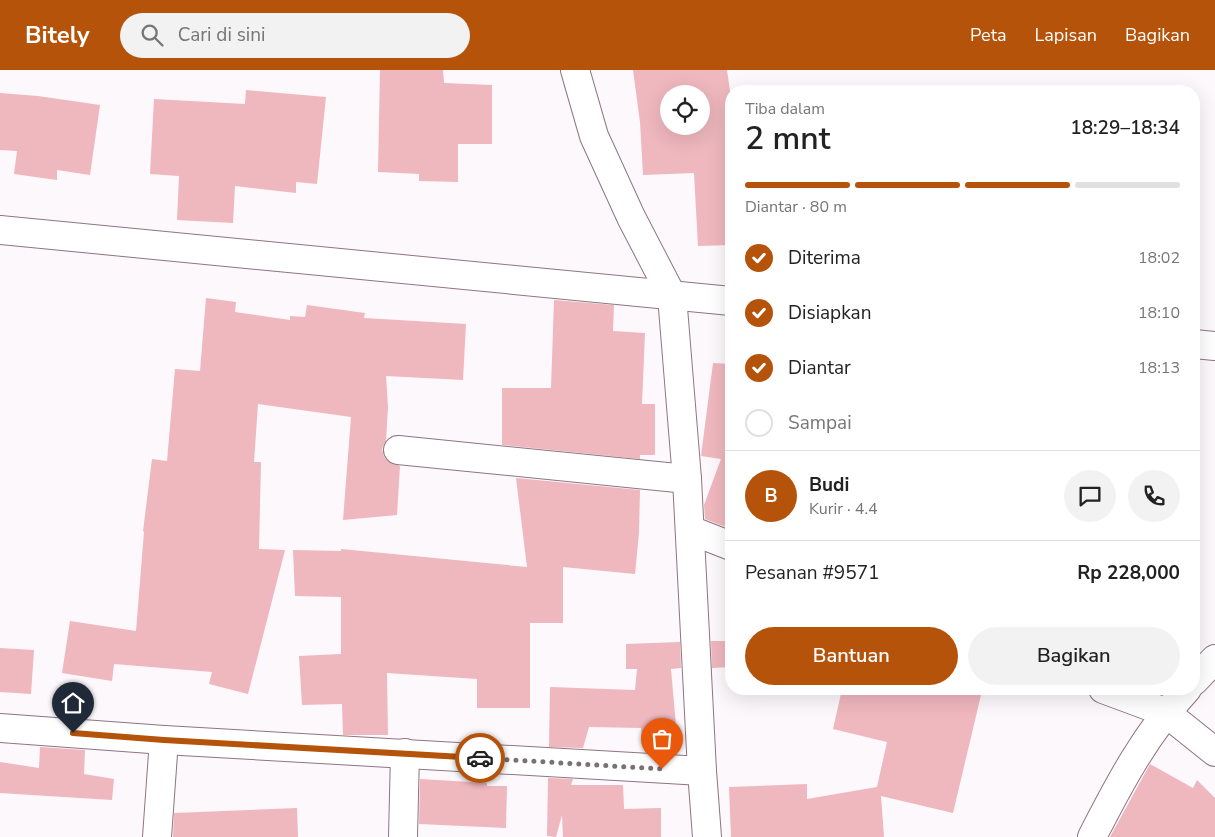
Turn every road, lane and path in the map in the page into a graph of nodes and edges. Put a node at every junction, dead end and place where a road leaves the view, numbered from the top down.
1 (575, 70) edge
2 (0, 230) edge
3 (672, 296) junction
4 (725, 300) edge
5 (1200, 345) edge
6 (1215, 346) edge
7 (398, 450) dead end
8 (687, 478) junction
9 (690, 530) junction
10 (725, 544) edge
11 (1215, 658) edge
12 (1200, 675) edge
13 (1119, 695) edge
14 (1181, 695) edge
15 (1165, 712) junction
16 (0, 728) edge
17 (164, 740) junction
18 (1215, 752) edge
19 (405, 753) junction
20 (702, 772) junction
21 (157, 837) edge
22 (403, 837) edge
23 (707, 837) edge
24 (1092, 837) edge

1 - 3 street
2 - 3 street
3 - 4 street
3 - 8 street
5 - 6 street
7 - 8 street
8 - 9 street
9 - 10 street
9 - 20 street
11 - 12 street
13 - 15 street
14 - 15 street
15 - 18 street
15 - 24 street
16 - 17 street
17 - 19 street
17 - 21 street
19 - 20 street
19 - 22 street
20 - 23 street

